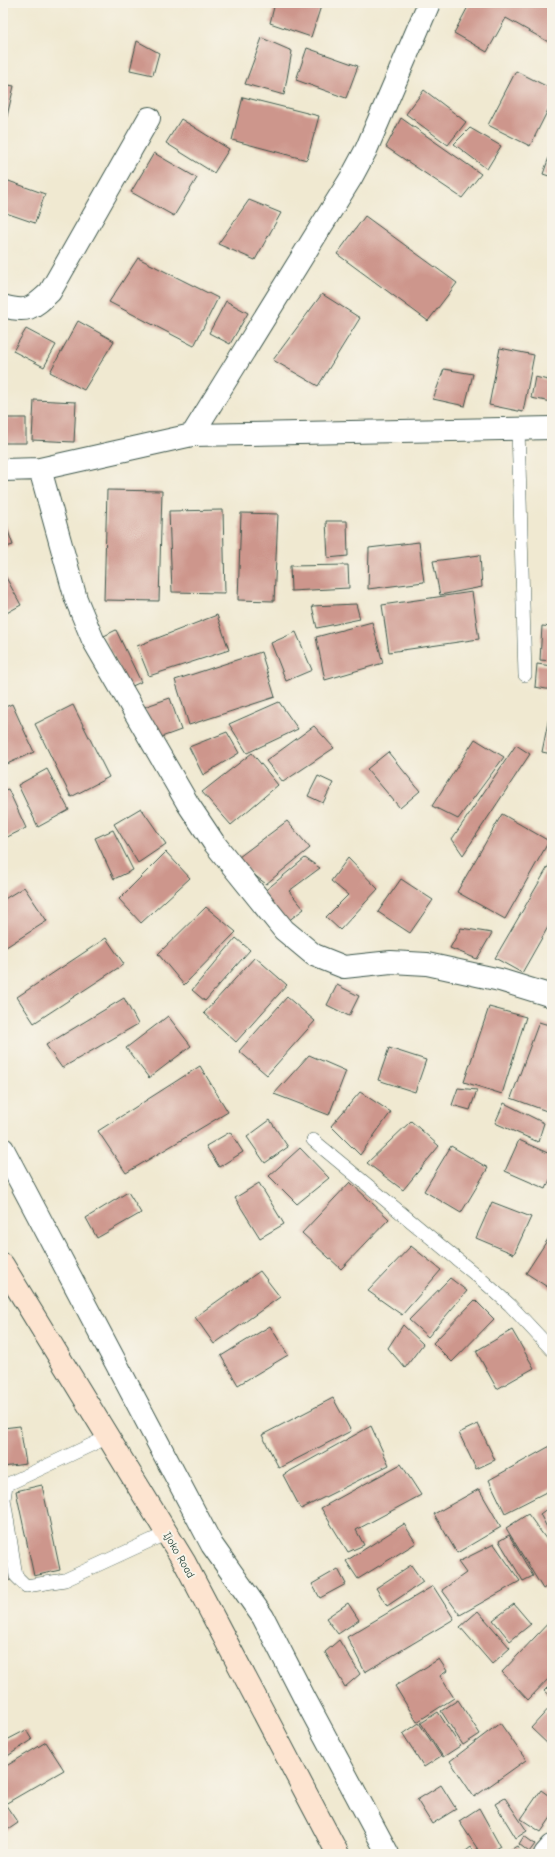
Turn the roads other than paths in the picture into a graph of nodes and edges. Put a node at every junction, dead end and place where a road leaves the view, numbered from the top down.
1 (429, 3) edge
2 (150, 118) dead end
3 (3, 306) edge
4 (518, 428) junction
5 (552, 428) edge
6 (192, 435) junction
7 (40, 468) junction
8 (3, 470) edge
9 (525, 675) dead end
10 (552, 996) edge
11 (313, 1140) dead end
12 (3, 1149) edge
13 (3, 1265) edge
14 (552, 1350) edge
15 (108, 1437) junction
16 (167, 1533) junction
17 (552, 1846) edge
18 (338, 1854) edge
19 (388, 1854) edge
20 (545, 1854) edge

1 - 6 street
2 - 3 street
4 - 5 street
4 - 6 street
4 - 9 lane
6 - 7 street
7 - 8 street
7 - 10 street
11 - 14 lane
12 - 19 street
13 - 15 main road, Ijoko Road
15 - 16 main road, Ijoko Road
15 - 16 lane
16 - 18 main road, Ijoko Road
17 - 20 street

